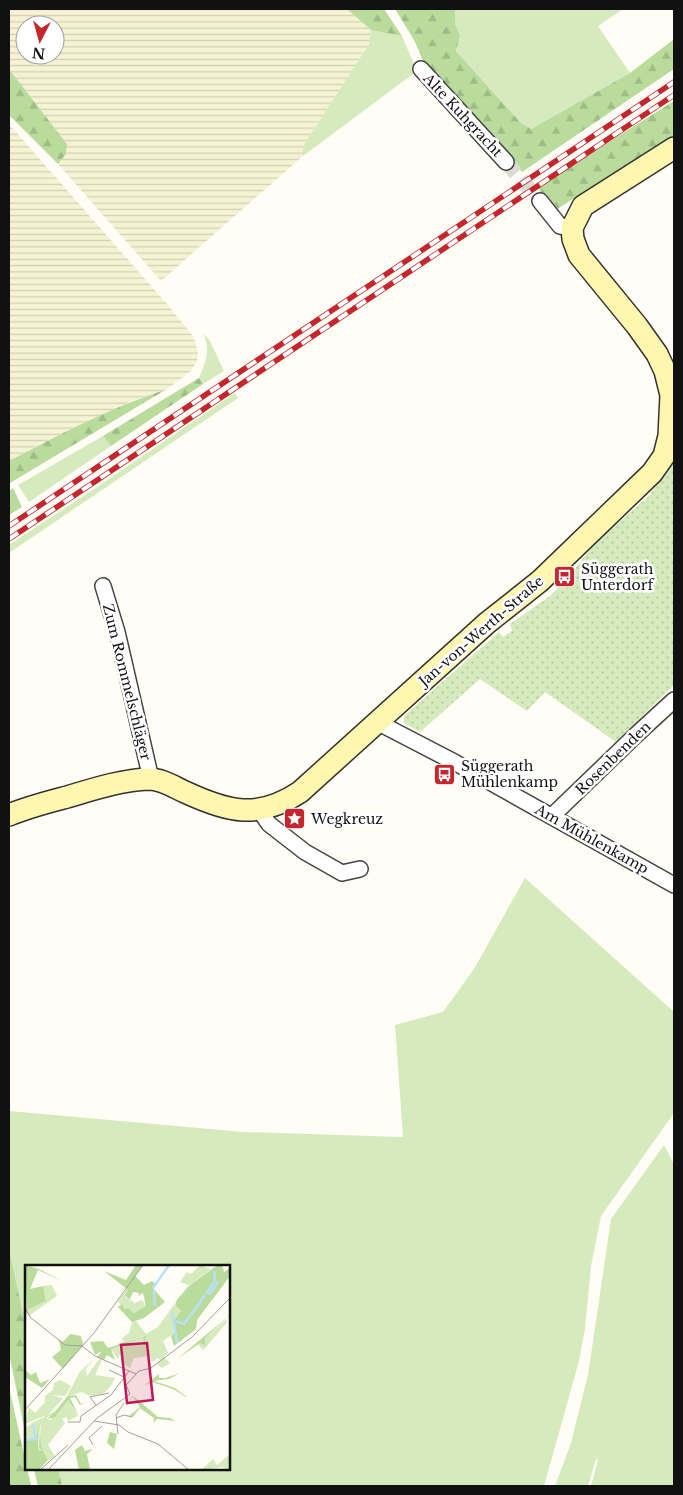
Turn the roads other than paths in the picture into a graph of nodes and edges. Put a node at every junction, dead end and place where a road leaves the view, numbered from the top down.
1 (421, 69) dead end
2 (674, 148) edge
3 (506, 162) tunnel mouth
4 (540, 201) tunnel mouth
5 (572, 228) junction
6 (672, 437) edge
7 (103, 586) dead end
8 (674, 700) edge
9 (377, 722) junction
10 (151, 779) junction
11 (260, 810) junction
12 (9, 814) edge
13 (552, 816) junction
14 (360, 869) dead end
15 (674, 885) edge

1 - 3 street, Alte Kuhgracht
2 - 5 main road
4 - 5 street
5 - 6 main road, Jan-von-Werth-Straße
6 - 9 main road, Jan-von-Werth-Straße
7 - 10 street, Zum Rommelschläger
8 - 13 street, Rosenbenden
9 - 11 main road, Jan-von-Werth-Straße
9 - 13 street, Am Mühlenkamp
10 - 11 main road, Jan-von-Werth-Straße
10 - 12 main road, Jan-von-Werth-Straße
11 - 14 street
13 - 15 street, Am Mühlenkamp

